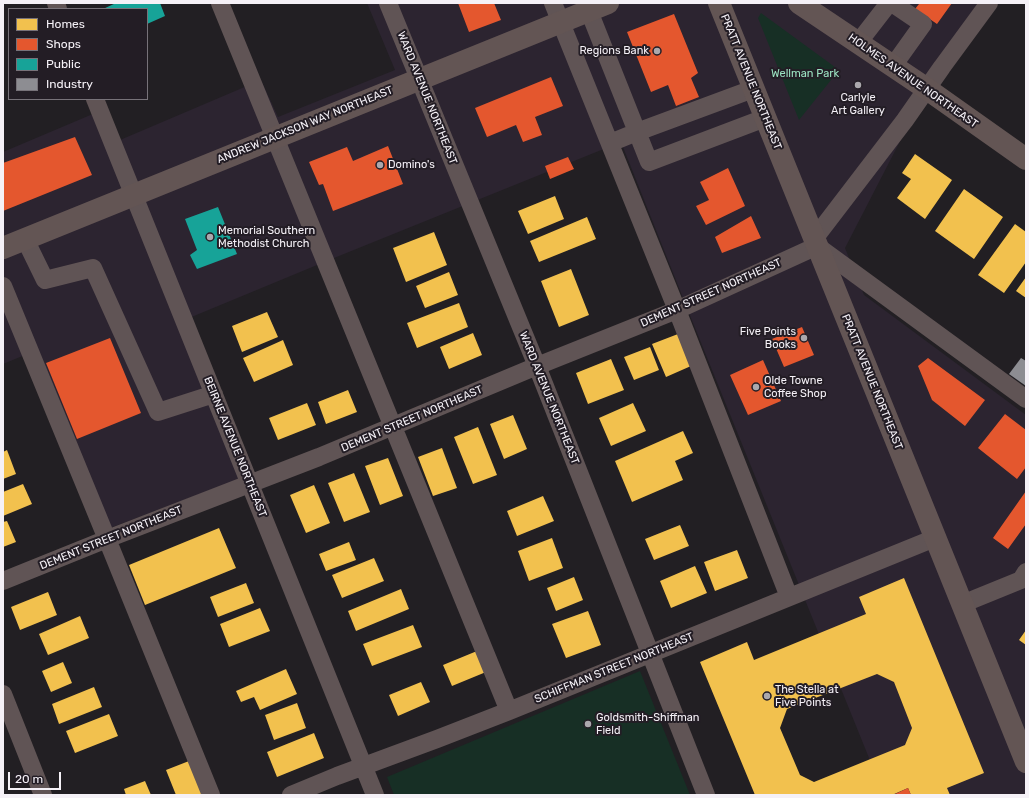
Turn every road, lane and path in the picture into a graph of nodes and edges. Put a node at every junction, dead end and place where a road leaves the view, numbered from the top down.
1 (220, 3) edge
2 (388, 3) edge
3 (719, 3) edge
4 (799, 3) edge
5 (890, 3) edge
6 (989, 3) edge
7 (598, 7) edge
8 (557, 12) edge
9 (858, 43) junction
10 (893, 66) junction
11 (419, 79) junction
12 (753, 88) junction
13 (927, 89) junction
14 (95, 100) edge
15 (765, 118) junction
16 (637, 132) junction
17 (275, 138) junction
18 (610, 143) junction
19 (1026, 160) edge
20 (649, 162) junction
21 (622, 173) junction
22 (134, 195) junction
23 (25, 239) junction
24 (816, 243) junction
25 (3, 248) edge
26 (3, 286) edge
27 (677, 310) junction
28 (537, 366) junction
29 (214, 394) junction
30 (1026, 400) edge
31 (393, 427) junction
32 (250, 484) junction
33 (935, 538) junction
34 (107, 539) junction
35 (1026, 572) edge
36 (3, 581) edge
37 (789, 597) junction
38 (962, 604) junction
39 (650, 653) junction
40 (3, 694) edge
41 (509, 711) junction
42 (1023, 750) edge
43 (364, 766) junction
44 (43, 795) edge
45 (211, 795) edge
46 (291, 795) edge
47 (375, 795) edge
48 (706, 795) edge

1 - 17 street
2 - 11 street, WARD AVENUE NORTHEAST
3 - 12 main road, PRATT AVENUE NORTHEAST
4 - 9 main road, HOLMES AVENUE NORTHEAST
5 - 9 street
5 - 10 street
6 - 13 street, DEMENT STREET NORTHEAST
7 - 8 main road, ANDREW JACKSON WAY NORTHEAST
7 - 16 street
8 - 11 main road, ANDREW JACKSON WAY NORTHEAST
8 - 18 street
9 - 10 main road, HOLMES AVENUE NORTHEAST
10 - 13 main road, HOLMES AVENUE NORTHEAST
11 - 17 main road, ANDREW JACKSON WAY NORTHEAST
11 - 28 street, WARD AVENUE NORTHEAST
12 - 15 main road, PRATT AVENUE NORTHEAST
12 - 16 street
13 - 19 main road, HOLMES AVENUE NORTHEAST
13 - 24 street, DEMENT STREET NORTHEAST
14 - 22 street, BEIRNE AVENUE NORTHEAST
15 - 20 street
15 - 24 main road, PRATT AVENUE NORTHEAST
16 - 18 street
16 - 20 street
17 - 22 main road, ANDREW JACKSON WAY NORTHEAST
17 - 31 street
18 - 21 street
20 - 21 street
21 - 27 street
22 - 23 main road, ANDREW JACKSON WAY NORTHEAST
22 - 29 street, BEIRNE AVENUE NORTHEAST
23 - 25 main road, ANDREW JACKSON WAY NORTHEAST
23 - 29 street
24 - 27 street, DEMENT STREET NORTHEAST
24 - 30 street
24 - 33 main road, PRATT AVENUE NORTHEAST
26 - 34 street
27 - 28 street, DEMENT STREET NORTHEAST
27 - 37 street
28 - 31 street, DEMENT STREET NORTHEAST
28 - 39 street, WARD AVENUE NORTHEAST
29 - 32 street, BEIRNE AVENUE NORTHEAST
31 - 32 street, DEMENT STREET NORTHEAST
31 - 41 street
32 - 34 street, DEMENT STREET NORTHEAST
32 - 43 street, BEIRNE AVENUE NORTHEAST
33 - 37 street, SCHIFFMAN STREET NORTHEAST
33 - 38 main road, PRATT AVENUE NORTHEAST
34 - 36 street, DEMENT STREET NORTHEAST
34 - 45 street
35 - 38 street
37 - 39 street, SCHIFFMAN STREET NORTHEAST
38 - 42 main road, PRATT AVENUE NORTHEAST
39 - 41 street, SCHIFFMAN STREET NORTHEAST
39 - 48 street, WARD AVENUE NORTHEAST
40 - 44 street
41 - 43 street, SCHIFFMAN STREET NORTHEAST
43 - 46 street, SCHIFFMAN STREET NORTHEAST
43 - 47 street, BEIRNE AVENUE NORTHEAST

